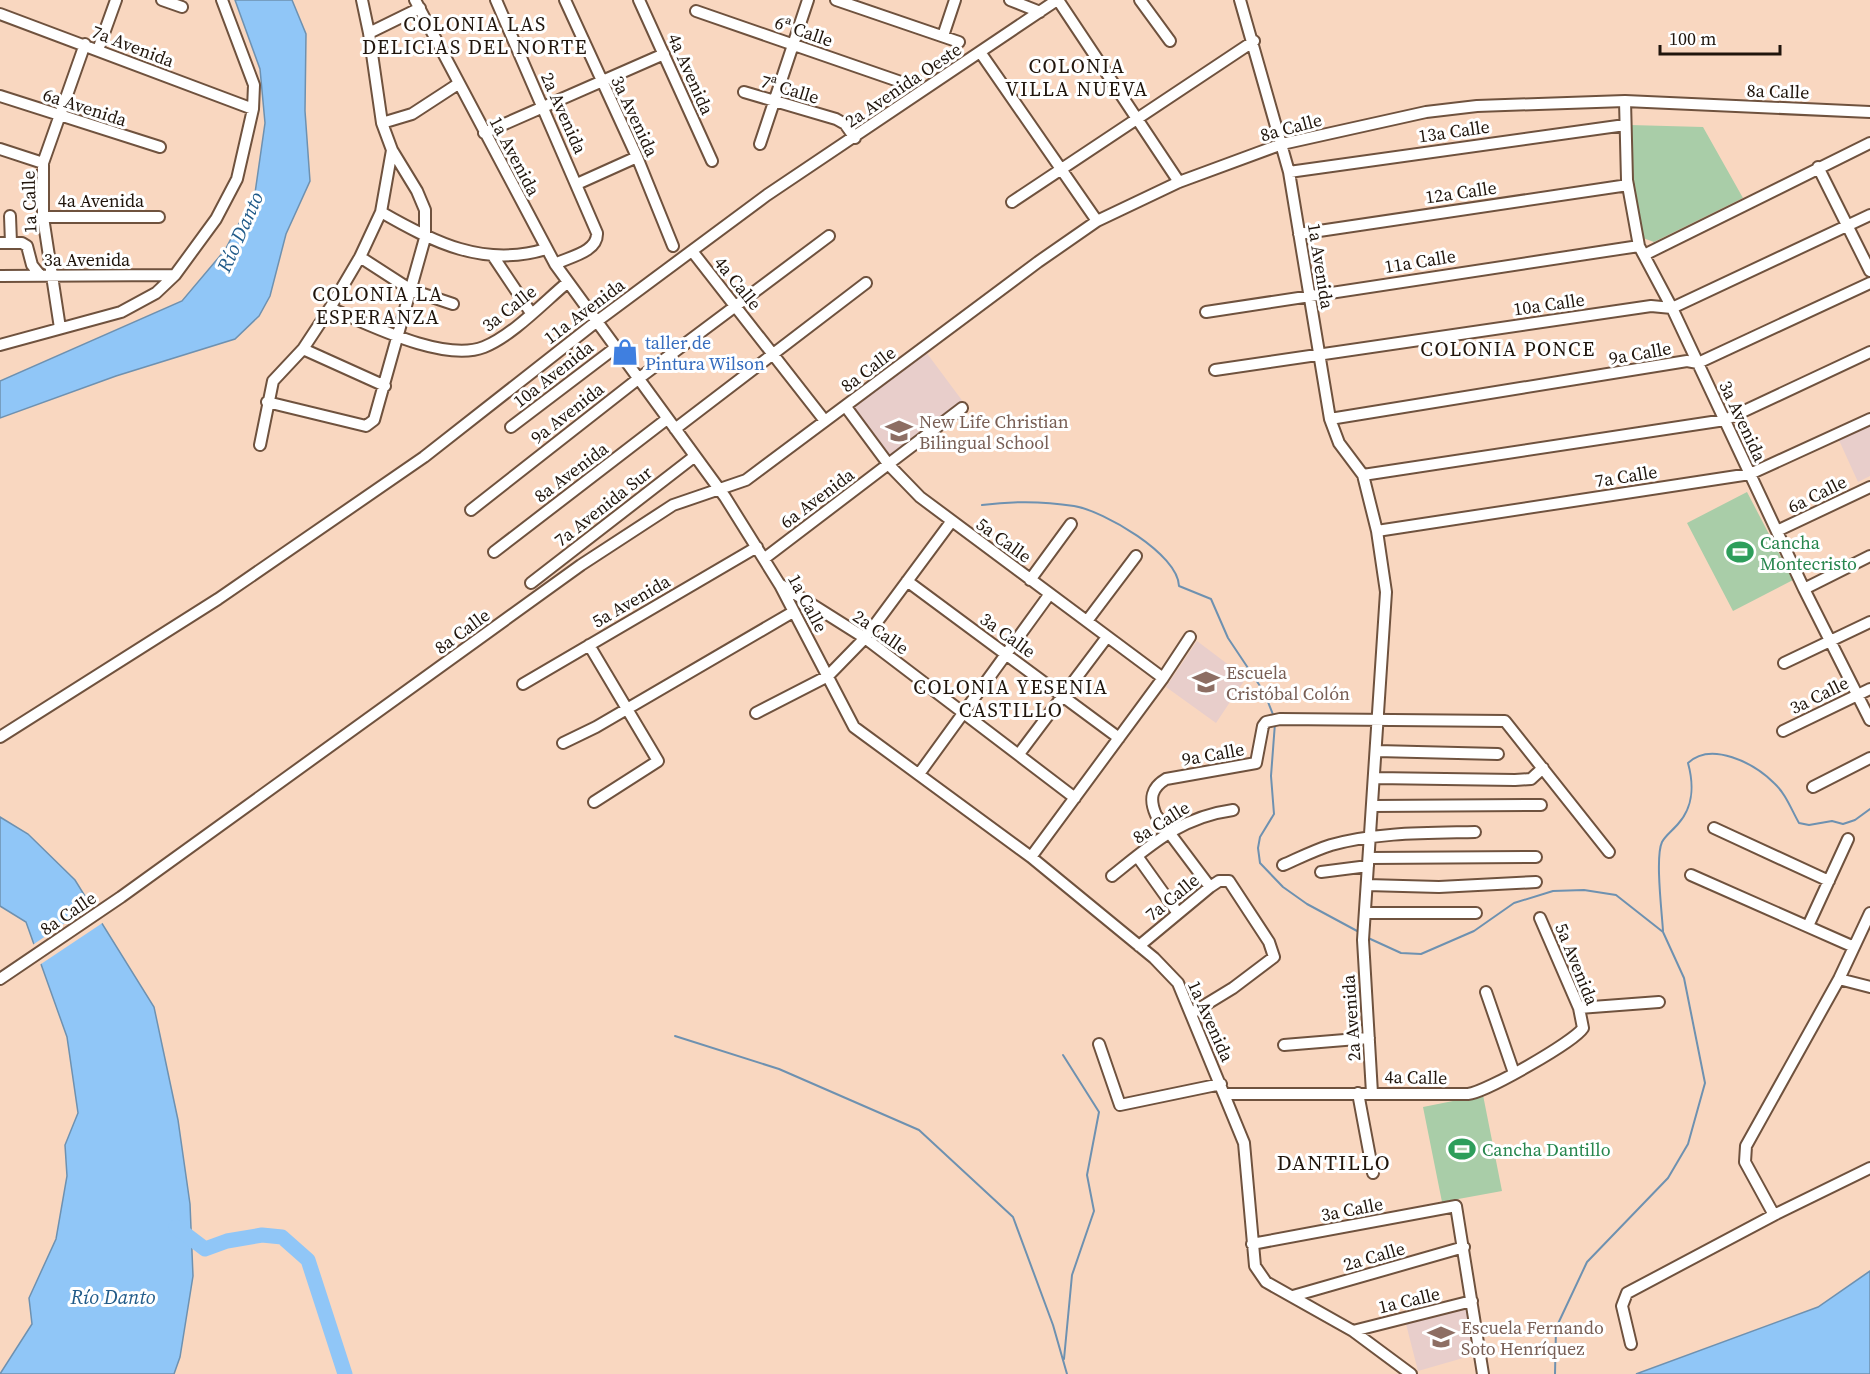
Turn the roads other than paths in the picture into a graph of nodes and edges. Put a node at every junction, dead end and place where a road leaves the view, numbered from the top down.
1 (116, 0) edge
2 (162, 0) edge
3 (222, 0) edge
4 (362, 0) edge
5 (496, 0) edge
6 (565, 0) edge
7 (639, 0) edge
8 (808, 0) edge
9 (836, 0) edge
10 (955, 0) edge
11 (1010, 0) edge
12 (1058, 0) edge
13 (1140, 0) edge
14 (1240, 0) edge
15 (417, 4) edge
16 (182, 7) dead end
17 (696, 11) dead end
18 (1040, 12) junction
19 (0, 14) edge
20 (369, 33) junction
21 (943, 36) junction
22 (1170, 41) dead end
23 (1254, 41) junction
24 (959, 42) dead end
25 (85, 45) junction
26 (792, 45) junction
27 (98, 50) junction
28 (980, 52) junction
29 (664, 54) junction
30 (600, 82) junction
31 (901, 82) dead end
32 (458, 84) junction
33 (744, 92) dead end
34 (0, 96) edge
35 (772, 101) junction
36 (1625, 101) junction
37 (544, 107) junction
38 (253, 109) junction
39 (1870, 112) edge
40 (59, 117) junction
41 (1137, 119) junction
42 (382, 123) junction
43 (1625, 125) junction
44 (484, 133) junction
45 (855, 138) junction
46 (1870, 143) edge
47 (759, 144) dead end
48 (1282, 144) junction
49 (160, 147) dead end
50 (0, 149) edge
51 (392, 150) junction
52 (637, 157) junction
53 (712, 160) dead end
54 (43, 163) junction
55 (1818, 167) junction
56 (1061, 169) junction
57 (1289, 172) junction
58 (1179, 182) junction
59 (577, 184) junction
60 (1628, 185) junction
61 (766, 195) joint
62 (1012, 202) dead end
63 (381, 213) junction
64 (1870, 214) edge
65 (10, 216) dead end
66 (43, 217) junction
67 (159, 217) dead end
68 (1097, 221) junction
69 (1848, 225) junction
70 (1299, 234) junction
71 (829, 236) dead end
72 (425, 238) junction
73 (11, 243) edge
74 (673, 246) dead end
75 (546, 249) junction
76 (692, 251) junction
77 (1642, 251) junction
78 (493, 256) junction
79 (360, 257) junction
80 (555, 264) junction
81 (1870, 271) edge
82 (46, 275) junction
83 (175, 275) junction
84 (0, 276) edge
85 (568, 282) junction
86 (866, 283) dead end
87 (1870, 283) edge
88 (411, 290) junction
89 (1308, 296) junction
90 (453, 304) dead end
91 (736, 306) junction
92 (330, 308) junction
93 (1672, 308) junction
94 (1206, 312) dead end
95 (531, 313) junction
96 (596, 322) junction
97 (60, 328) junction
98 (399, 338) junction
99 (0, 345) edge
100 (615, 348) junction
101 (303, 349) junction
102 (1870, 352) edge
103 (775, 355) junction
104 (1318, 355) junction
105 (1698, 363) junction
106 (1215, 370) dead end
107 (638, 379) junction
108 (385, 386) junction
109 (267, 402) junction
110 (846, 407) junction
111 (962, 408) dead end
112 (667, 419) junction
113 (1330, 419) junction
114 (1870, 419) edge
115 (1725, 420) junction
116 (825, 422) junction
117 (512, 427) dead end
118 (675, 429) junction
119 (260, 445) dead end
120 (695, 456) junction
121 (889, 465) junction
122 (1750, 474) junction
123 (1363, 475) junction
124 (1870, 487) edge
125 (720, 490) junction
126 (471, 510) dead end
127 (951, 522) junction
128 (1071, 524) dead end
129 (1377, 531) junction
130 (1777, 531) junction
131 (757, 547) junction
132 (494, 552) dead end
133 (1136, 556) dead end
134 (1870, 556) edge
135 (765, 558) junction
136 (1030, 580) junction
137 (907, 581) junction
138 (531, 583) dead end
139 (780, 585) junction
140 (1804, 589) junction
141 (1049, 595) junction
142 (793, 612) junction
143 (1087, 621) junction
144 (1870, 622) edge
145 (1107, 637) junction
146 (1190, 637) dead end
147 (865, 638) junction
148 (1830, 640) junction
149 (589, 645) junction
150 (1006, 654) junction
151 (1784, 663) dead end
152 (828, 676) junction
153 (1163, 678) junction
154 (523, 684) dead end
155 (1870, 689) edge
156 (1062, 695) junction
157 (1858, 695) junction
158 (627, 709) junction
159 (963, 712) junction
160 (756, 713) dead end
161 (1870, 720) edge
162 (1379, 721) junction
163 (1783, 731) dead end
164 (0, 737) edge
165 (1119, 738) junction
166 (563, 743) dead end
167 (1377, 752) junction
168 (1019, 754) junction
169 (1498, 754) dead end
170 (1870, 758) edge
171 (1543, 768) junction
172 (919, 774) junction
173 (1375, 778) junction
174 (1813, 787) dead end
175 (1075, 798) junction
176 (594, 802) dead end
177 (1541, 805) dead end
178 (1373, 806) junction
179 (1233, 810) dead end
180 (1714, 828) dead end
181 (1170, 831) junction
182 (1475, 832) dead end
183 (1370, 837) junction
184 (1848, 839) dead end
185 (1609, 852) dead end
186 (1137, 856) junction
187 (1031, 857) junction
188 (1536, 857) dead end
189 (1369, 862) junction
190 (1283, 865) dead end
191 (1321, 872) dead end
192 (1690, 875) dead end
193 (1112, 876) dead end
194 (1829, 881) junction
195 (1536, 882) dead end
196 (1367, 885) junction
197 (1210, 887) junction
198 (1177, 912) junction
199 (1365, 913) junction
200 (1476, 913) dead end
201 (1870, 913) edge
202 (1540, 918) dead end
203 (1808, 926) junction
204 (1139, 946) junction
205 (1854, 947) junction
206 (0, 979) edge
207 (1839, 979) junction
208 (1870, 987) edge
209 (1486, 992) dead end
210 (1659, 1002) dead end
211 (1579, 1008) junction
212 (1192, 1013) junction
213 (1583, 1024) joint
214 (1369, 1038) junction
215 (1098, 1044) dead end
216 (1284, 1045) dead end
217 (1514, 1073) junction
218 (1223, 1089) junction
219 (1358, 1093) junction
220 (1372, 1093) junction
221 (1870, 1168) edge
222 (1373, 1173) dead end
223 (1774, 1215) junction
224 (1252, 1244) junction
225 (1464, 1247) junction
226 (1293, 1296) junction
227 (1472, 1302) junction
228 (1353, 1331) junction
229 (1631, 1344) dead end
230 (1411, 1374) edge
231 (1483, 1374) edge

1 - 27 street
2 - 16 street
3 - 38 street
4 - 20 street
5 - 37 street, 2a Avenida
6 - 30 street, 3a Avenida
7 - 29 street, 4a Avenida
8 - 26 street
9 - 21 street
10 - 21 street
11 - 18 street
12 - 18 street, 2a Avenida Oeste
12 - 41 street
13 - 22 street
14 - 23 street, 1a Avenida
15 - 20 street
15 - 32 street, 1a Avenida
17 - 26 street, 6ª Calle
18 - 28 street, 2a Avenida Oeste
19 - 25 street, 7a Avenida
20 - 42 street
21 - 24 street
23 - 41 street
23 - 48 street, 1a Avenida
25 - 27 street, 7a Avenida
25 - 40 street, 1a Calle
26 - 31 street, 6ª Calle
26 - 35 street
27 - 38 street, 7a Avenida
28 - 45 street, 2a Avenida Oeste
28 - 56 street
29 - 30 street
29 - 53 street, 4a Avenida
30 - 37 street
30 - 52 street, 3a Avenida
32 - 42 street
32 - 44 street, 1a Avenida
33 - 35 street, 7ª Calle
34 - 40 street, 6a Avenida
35 - 45 street, 7ª Calle
35 - 47 street
36 - 39 street, 8a Calle
36 - 43 street, 3a Avenida
36 - 48 street, 8a Calle
37 - 44 street
37 - 59 street, 2a Avenida
38 - 83 street
40 - 49 street, 6a Avenida
40 - 54 street, 1a Calle
41 - 56 street
41 - 58 street
42 - 51 street
43 - 57 street, 13a Calle
43 - 60 street, 3a Avenida
44 - 75 street, 1a Avenida
45 - 61 street, 2a Avenida Oeste
46 - 55 street, 11a Calle
48 - 57 street, 1a Avenida
48 - 58 street, 8a Calle
50 - 54 street
51 - 63 street
51 - 72 street
52 - 59 street
52 - 74 street, 3a Avenida
54 - 66 street, 1a Calle
55 - 69 street
55 - 77 street, 11a Calle
56 - 62 street
56 - 68 street
57 - 70 street, 1a Avenida
58 - 68 street, 8a Calle
59 - 80 street, 2a Avenida
60 - 70 street, 12a Calle
60 - 77 street, 3a Avenida
61 - 76 street, 11a Avenida
63 - 72 street
63 - 79 street
64 - 69 street, 10a Calle
65 - 73 street
66 - 67 street, 4a Avenida
66 - 82 street, 1a Calle
68 - 110 street, 8a Calle
69 - 81 street
69 - 93 street, 10a Calle
70 - 89 street, 1a Avenida
71 - 91 street, 9a Avenida
72 - 78 street
72 - 88 street
73 - 82 street
75 - 78 street
75 - 80 street, 1a Avenida
76 - 91 street, 4a Calle
76 - 96 street, 11a Avenida
77 - 89 street, 11a Calle
77 - 93 street, 3a Avenida
78 - 95 street
79 - 88 street
79 - 92 street
80 - 85 street, 1a Avenida
82 - 83 street, 3a Avenida
82 - 84 street, 3a Avenida
82 - 97 street, 1a Calle
83 - 97 street
85 - 95 street, 3a Calle
85 - 96 street, 1a Avenida
86 - 103 street
87 - 105 street, 9a Calle
88 - 90 street
88 - 98 street
89 - 94 street, 11a Calle
89 - 104 street, 1a Avenida
91 - 103 street, 4a Calle
91 - 107 street, 9a Avenida
92 - 98 street, 3a Calle
92 - 101 street
93 - 104 street, 10a Calle
93 - 105 street, 3a Avenida
95 - 98 street, 3a Calle
96 - 100 street, 1a Calle
96 - 164 street, 11a Avenida
97 - 99 street
98 - 108 street
100 - 107 street, 1a Calle
100 - 117 street, 10a Avenida
101 - 108 street
101 - 109 street
102 - 115 street
103 - 116 street, 4a Calle
103 - 118 street
104 - 106 street, 10a Calle
104 - 113 street, 1a Avenida
105 - 113 street, 9a Calle
105 - 115 street, 3a Avenida
107 - 112 street, 1a Calle
107 - 126 street, 9a Avenida
108 - 109 street
109 - 119 street
110 - 116 street, 8a Calle
110 - 121 street, 5a Calle
111 - 121 street
112 - 118 street, 1a Calle
112 - 132 street, 8a Avenida
113 - 123 street, 1a Avenida
114 - 122 street, 7a Calle
115 - 122 street, 3a Avenida
115 - 123 street
116 - 125 street, 8a Calle
118 - 120 street, 1a Calle
120 - 125 street, 1a Calle
120 - 138 street, 7a Avenida Sur
121 - 127 street, 5a Calle
121 - 135 street, 6a Avenida
122 - 129 street, 7a Calle
122 - 130 street, 3a Avenida
123 - 129 street, 1a Avenida
124 - 130 street, 6a Calle
125 - 131 street, 1a Calle
125 - 206 street, 8a Calle
127 - 136 street, 5a Calle
127 - 137 street
128 - 136 street
129 - 162 street, 1a Avenida
130 - 140 street, 3a Avenida
131 - 135 street, 1a Calle
131 - 149 street, 5a Avenida
133 - 143 street
134 - 140 street
135 - 139 street, 1a Calle
136 - 141 street, 5a Calle
137 - 147 street
137 - 150 street, 3a Calle
139 - 142 street, 1a Calle
139 - 147 street, 2a Calle
140 - 148 street, 3a Avenida
141 - 143 street, 5a Calle
141 - 150 street
142 - 152 street, 1a Calle
142 - 158 street
143 - 145 street, 5a Calle
144 - 148 street
145 - 153 street, 5a Calle
145 - 156 street
146 - 153 street
147 - 152 street
147 - 159 street, 2a Calle
148 - 151 street
148 - 157 street, 3a Avenida
149 - 154 street, 5a Avenida
149 - 158 street
150 - 156 street, 3a Calle
150 - 159 street
152 - 160 street
152 - 172 street, 1a Calle
153 - 165 street
155 - 157 street, 3a Calle
156 - 165 street, 3a Calle
156 - 168 street
157 - 161 street, 3a Avenida
157 - 163 street, 3a Calle
158 - 166 street
158 - 176 street
159 - 168 street, 2a Calle
159 - 172 street
162 - 167 street, 2a Avenida
162 - 171 street
162 - 181 street, 9a Calle
165 - 175 street
167 - 169 street
167 - 173 street, 2a Avenida
168 - 175 street, 2a Calle
170 - 174 street
171 - 173 street
171 - 185 street
172 - 187 street, 1a Calle
173 - 178 street, 2a Avenida
175 - 187 street
177 - 178 street
178 - 183 street, 2a Avenida
179 - 181 street, 8a Calle
180 - 194 street
181 - 186 street, 8a Calle
181 - 197 street
182 - 183 street
183 - 189 street, 2a Avenida
183 - 190 street
184 - 194 street
186 - 193 street, 8a Calle
186 - 198 street
187 - 204 street, 1a Avenida
188 - 189 street
189 - 191 street
189 - 196 street, 2a Avenida
192 - 203 street
194 - 203 street
195 - 196 street
196 - 199 street, 2a Avenida
197 - 198 street, 7a Calle
197 - 212 street, 7a Calle
198 - 204 street, 7a Calle
199 - 200 street
199 - 214 street, 2a Avenida
201 - 205 street
202 - 211 street, 5a Avenida
203 - 205 street
204 - 212 street, 1a Avenida
205 - 207 street
207 - 208 street
207 - 223 street
209 - 217 street
210 - 211 street
211 - 213 street, 5a Avenida
212 - 218 street, 1a Avenida
213 - 217 street, 4a Calle
214 - 216 street
214 - 220 street, 2a Avenida
215 - 218 street, 4a Calle
217 - 220 street, 4a Calle
218 - 219 street, 4a Calle
218 - 224 street, 1a Avenida
219 - 220 street, 4a Calle
219 - 222 street
221 - 223 street
223 - 229 street
224 - 225 street, 3a Calle
224 - 226 street, 1a Avenida
225 - 226 street, 2a Calle
225 - 227 street
226 - 228 street, 1a Avenida
227 - 228 street, 1a Calle
227 - 231 street
228 - 230 street, 1a Avenida

